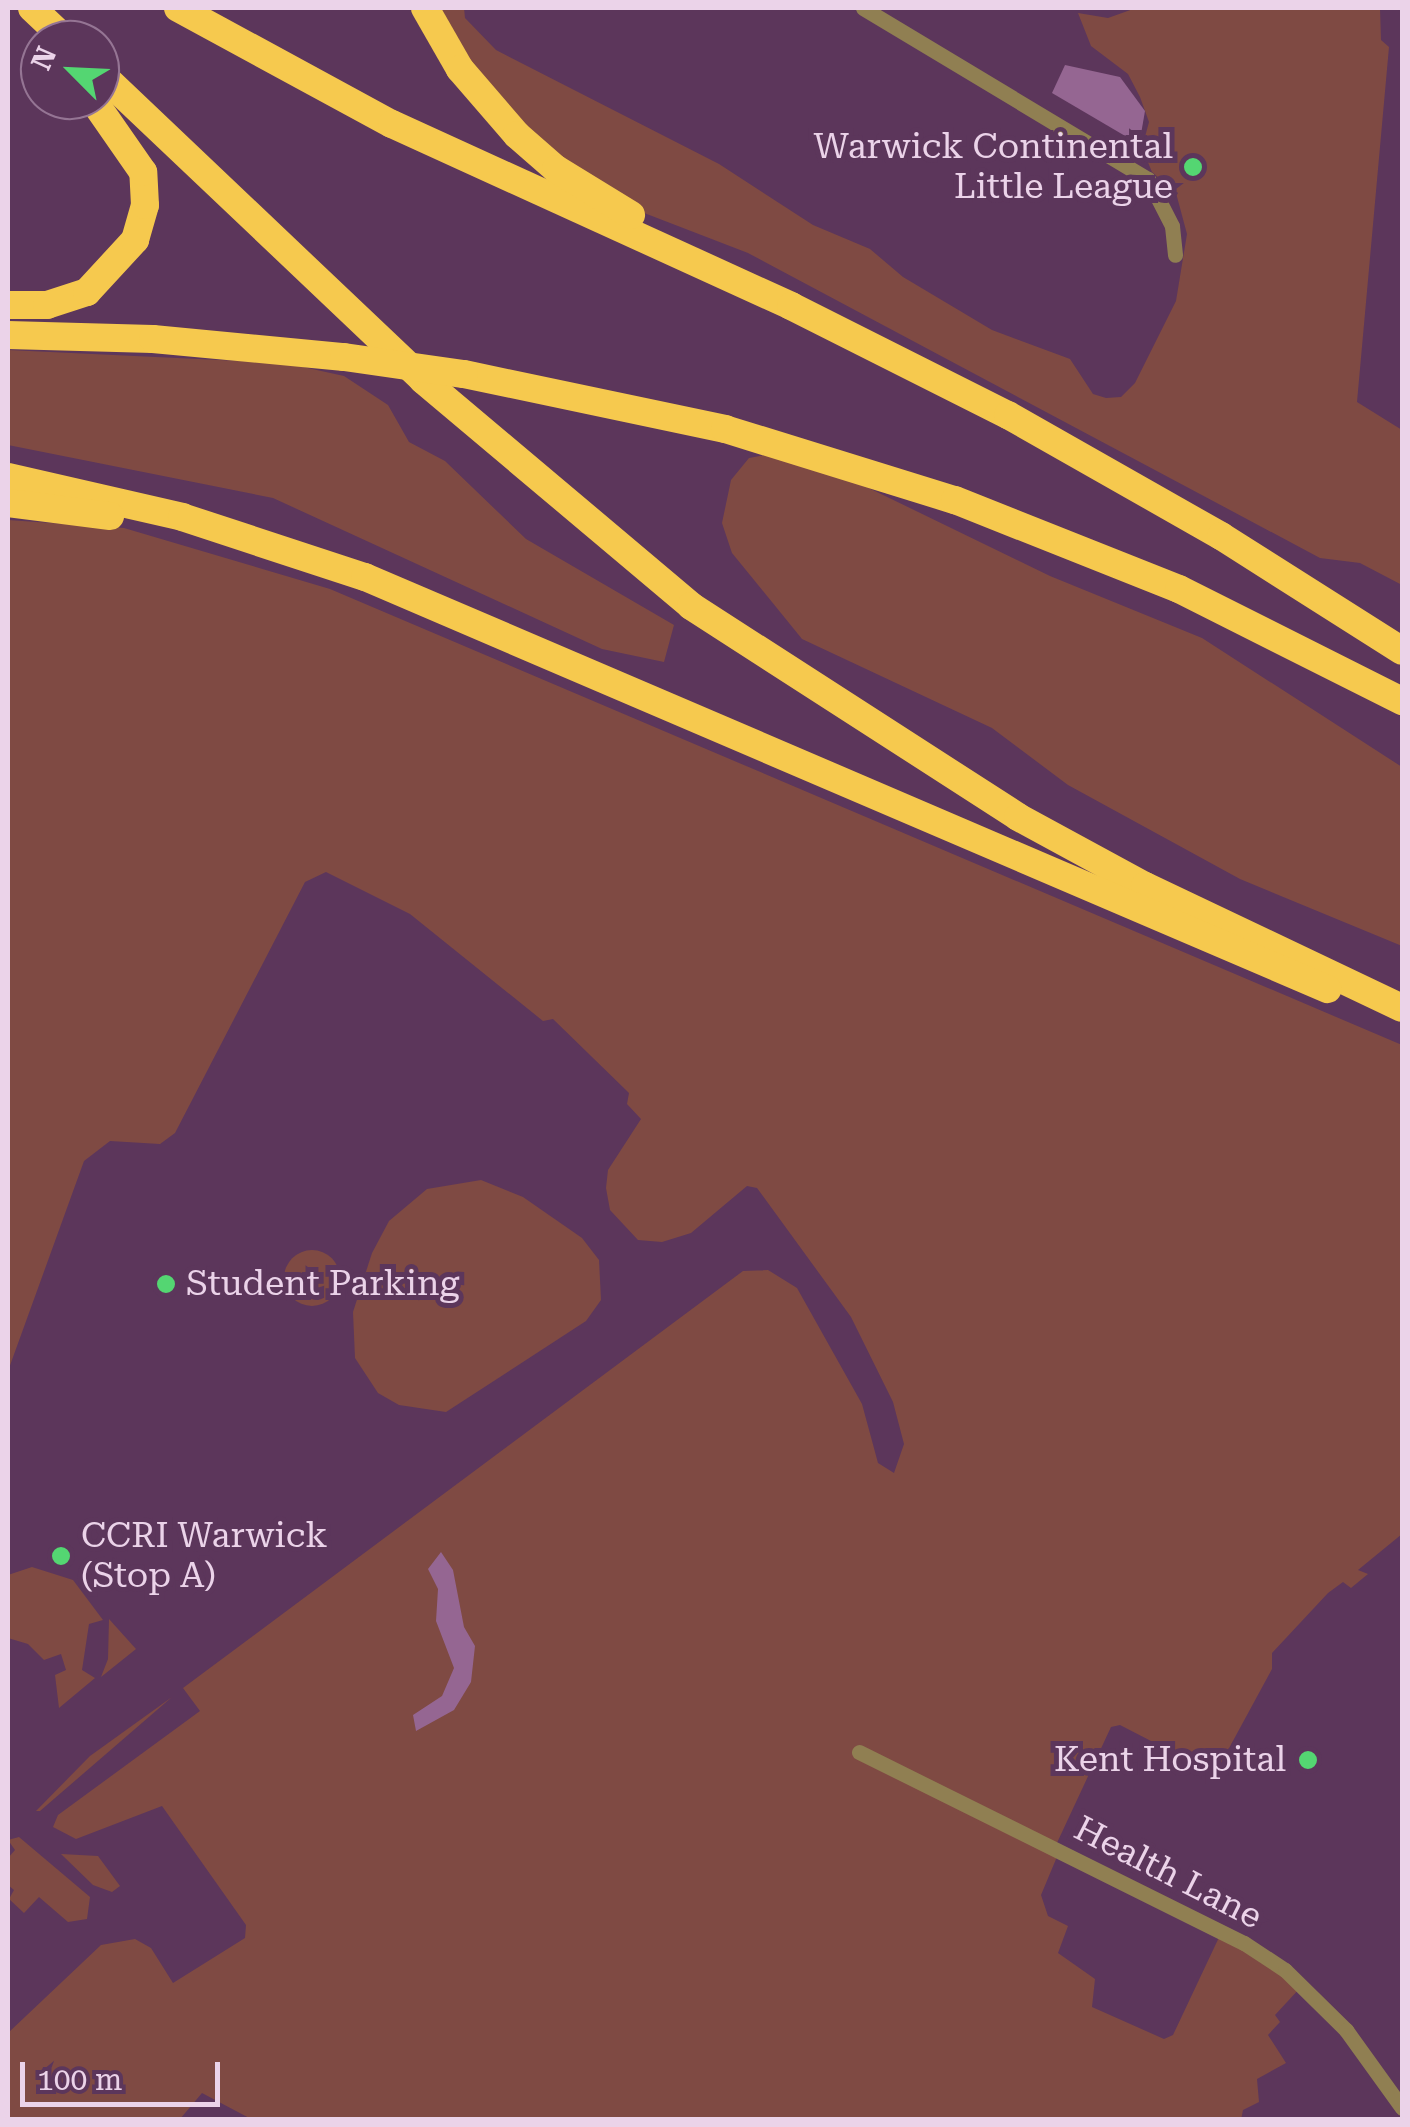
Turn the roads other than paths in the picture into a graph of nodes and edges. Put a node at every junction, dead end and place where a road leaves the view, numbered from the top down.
1 (178, 8) edge
2 (425, 8) edge
3 (863, 8) edge
4 (120, 91) edge
5 (106, 120) edge
6 (1176, 255) dead end
7 (8, 306) edge
8 (834, 326) junction
9 (8, 335) edge
10 (8, 477) edge
11 (8, 503) edge
12 (364, 578) junction
13 (1402, 651) edge
14 (1402, 701) edge
15 (1402, 1008) edge
16 (1402, 1016) edge
17 (860, 1752) dead end
18 (1402, 2108) edge

1 - 8 highway
2 - 8 highway
3 - 6 street
4 - 15 highway
5 - 7 highway
8 - 13 highway
9 - 14 highway, bridge
10 - 12 highway
11 - 12 highway
12 - 16 highway
17 - 18 street, Health Lane

